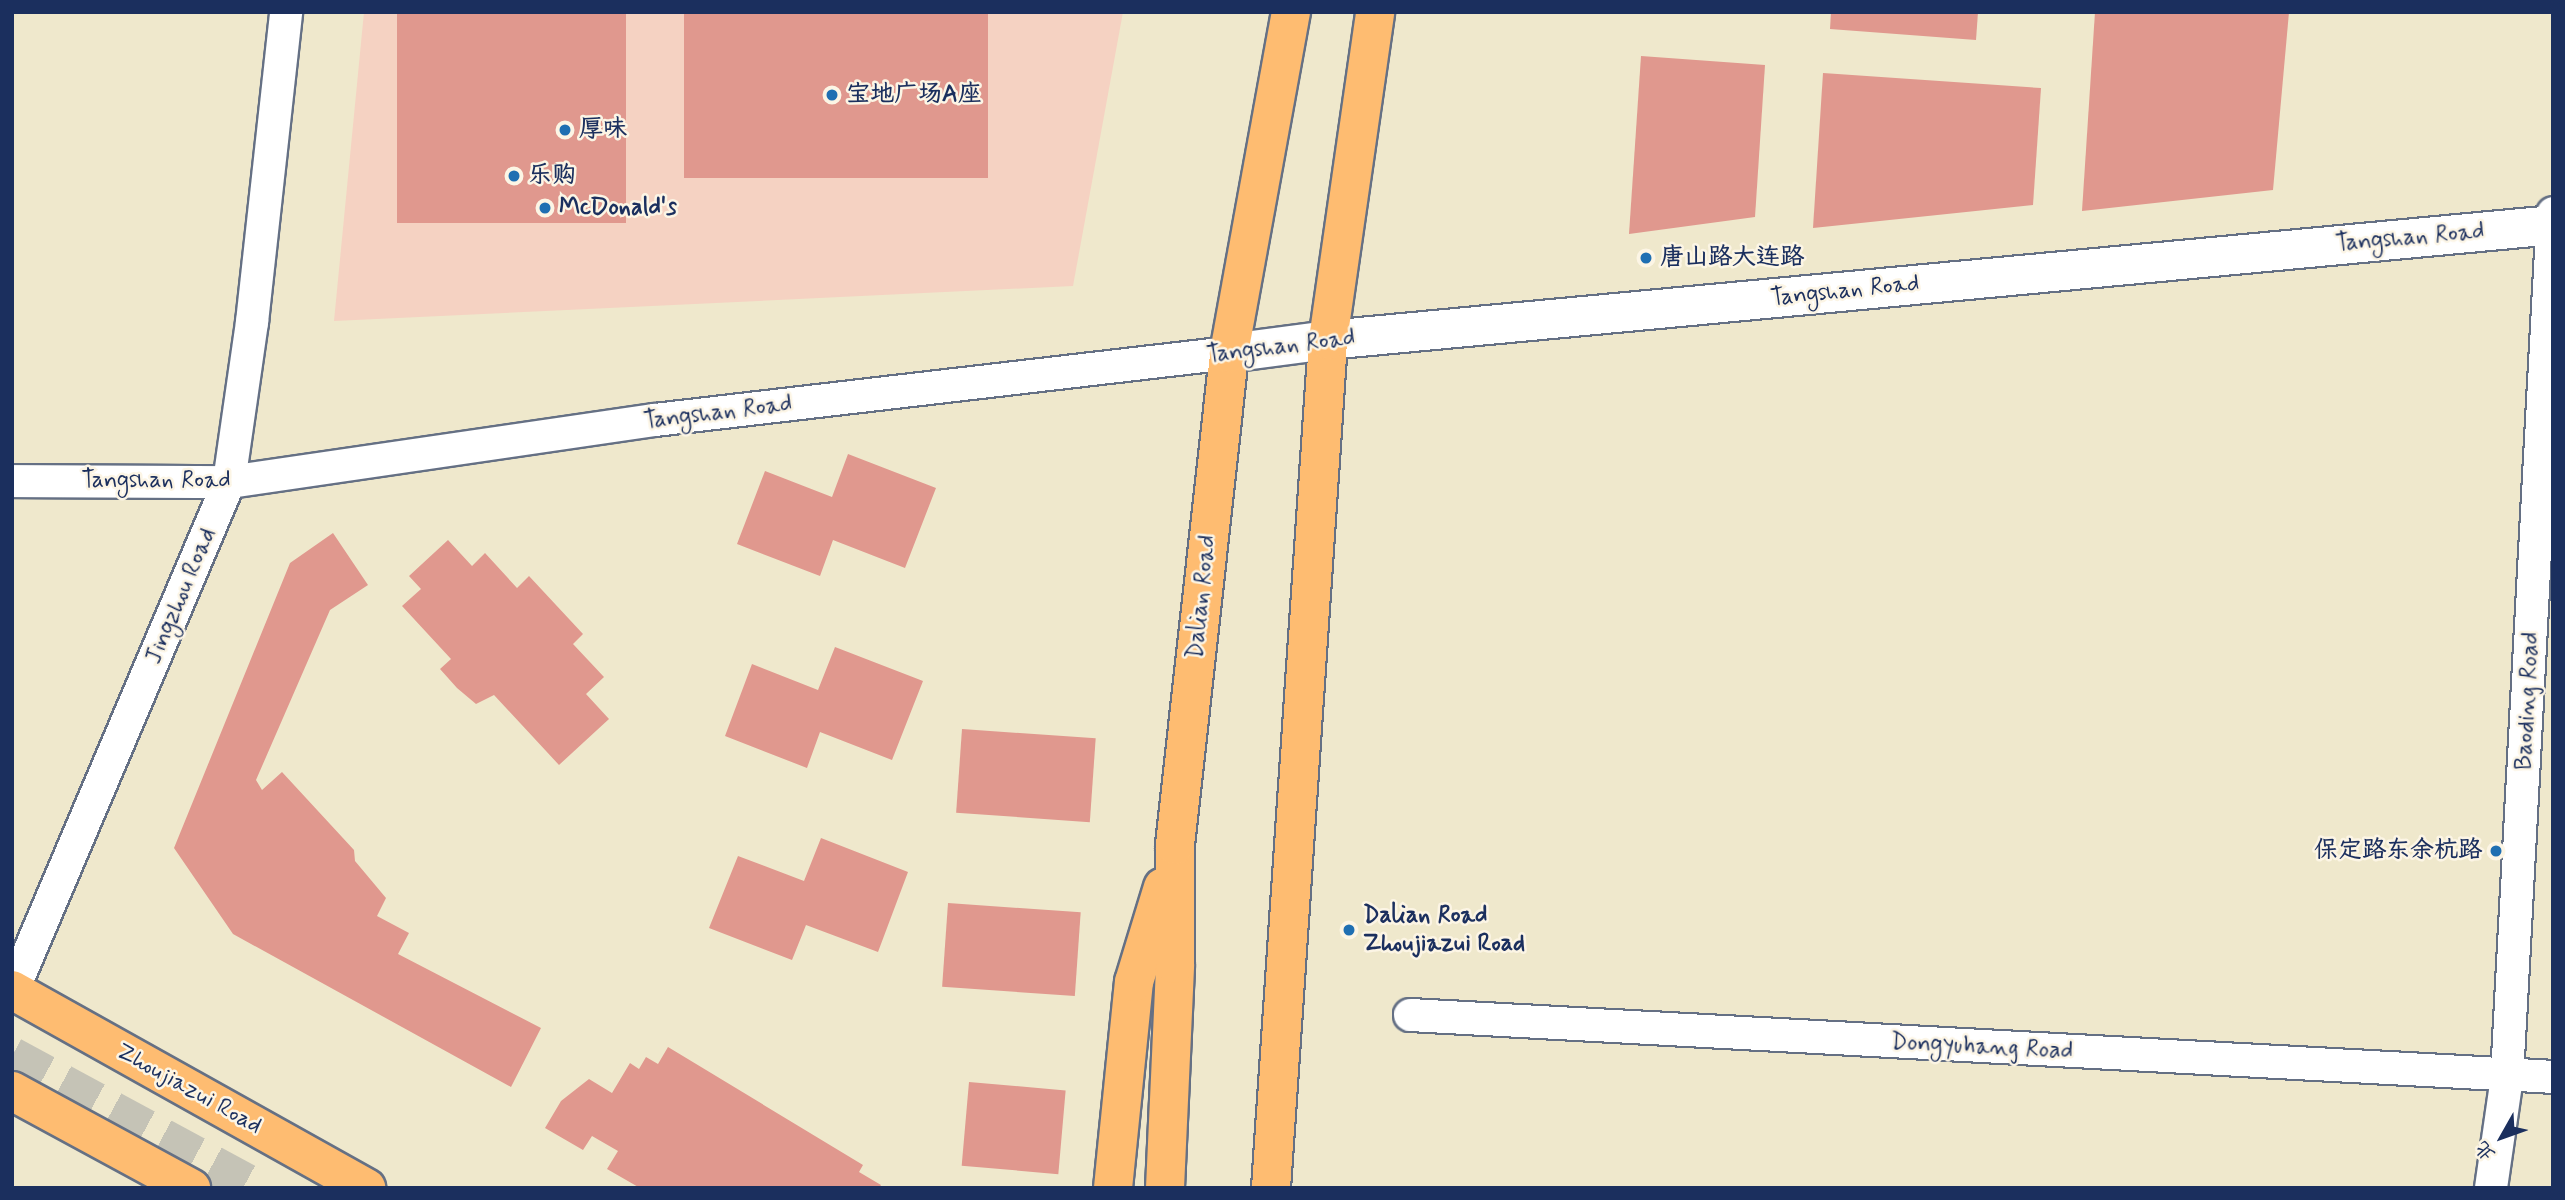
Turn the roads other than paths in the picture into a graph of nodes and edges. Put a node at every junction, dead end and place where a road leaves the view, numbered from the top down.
1 (286, 12) edge
2 (1291, 12) edge
3 (1375, 12) edge
4 (2552, 221) edge
5 (1328, 340) junction
6 (1229, 353) junction
7 (12, 481) edge
8 (229, 482) junction
9 (1175, 845) junction
10 (12, 990) edge
11 (1410, 1015) dead end
12 (2507, 1077) junction
13 (2553, 1077) edge
14 (12, 1091) edge
15 (191, 1188) edge
16 (366, 1188) edge
17 (1113, 1188) edge
18 (1165, 1188) edge
19 (1271, 1188) edge
20 (2491, 1188) edge

1 - 8 street, Jingzhou Road
2 - 6 main road, Dalian Road
3 - 5 main road
4 - 5 street, Tangshan Road
4 - 12 street, Baoding Road
5 - 6 street, Tangshan Road
5 - 19 main road
6 - 8 street, Tangshan Road
6 - 9 main road, Dalian Road
7 - 8 street, Tangshan Road
8 - 10 street, Jingzhou Road
9 - 17 main road
9 - 18 main road, Dalian Road
10 - 16 main road, Zhoujiazui Road
11 - 12 street, Dongyuhang Road
12 - 13 street, Dongyuhang Road
12 - 20 street, Baoding Road
14 - 15 main road

